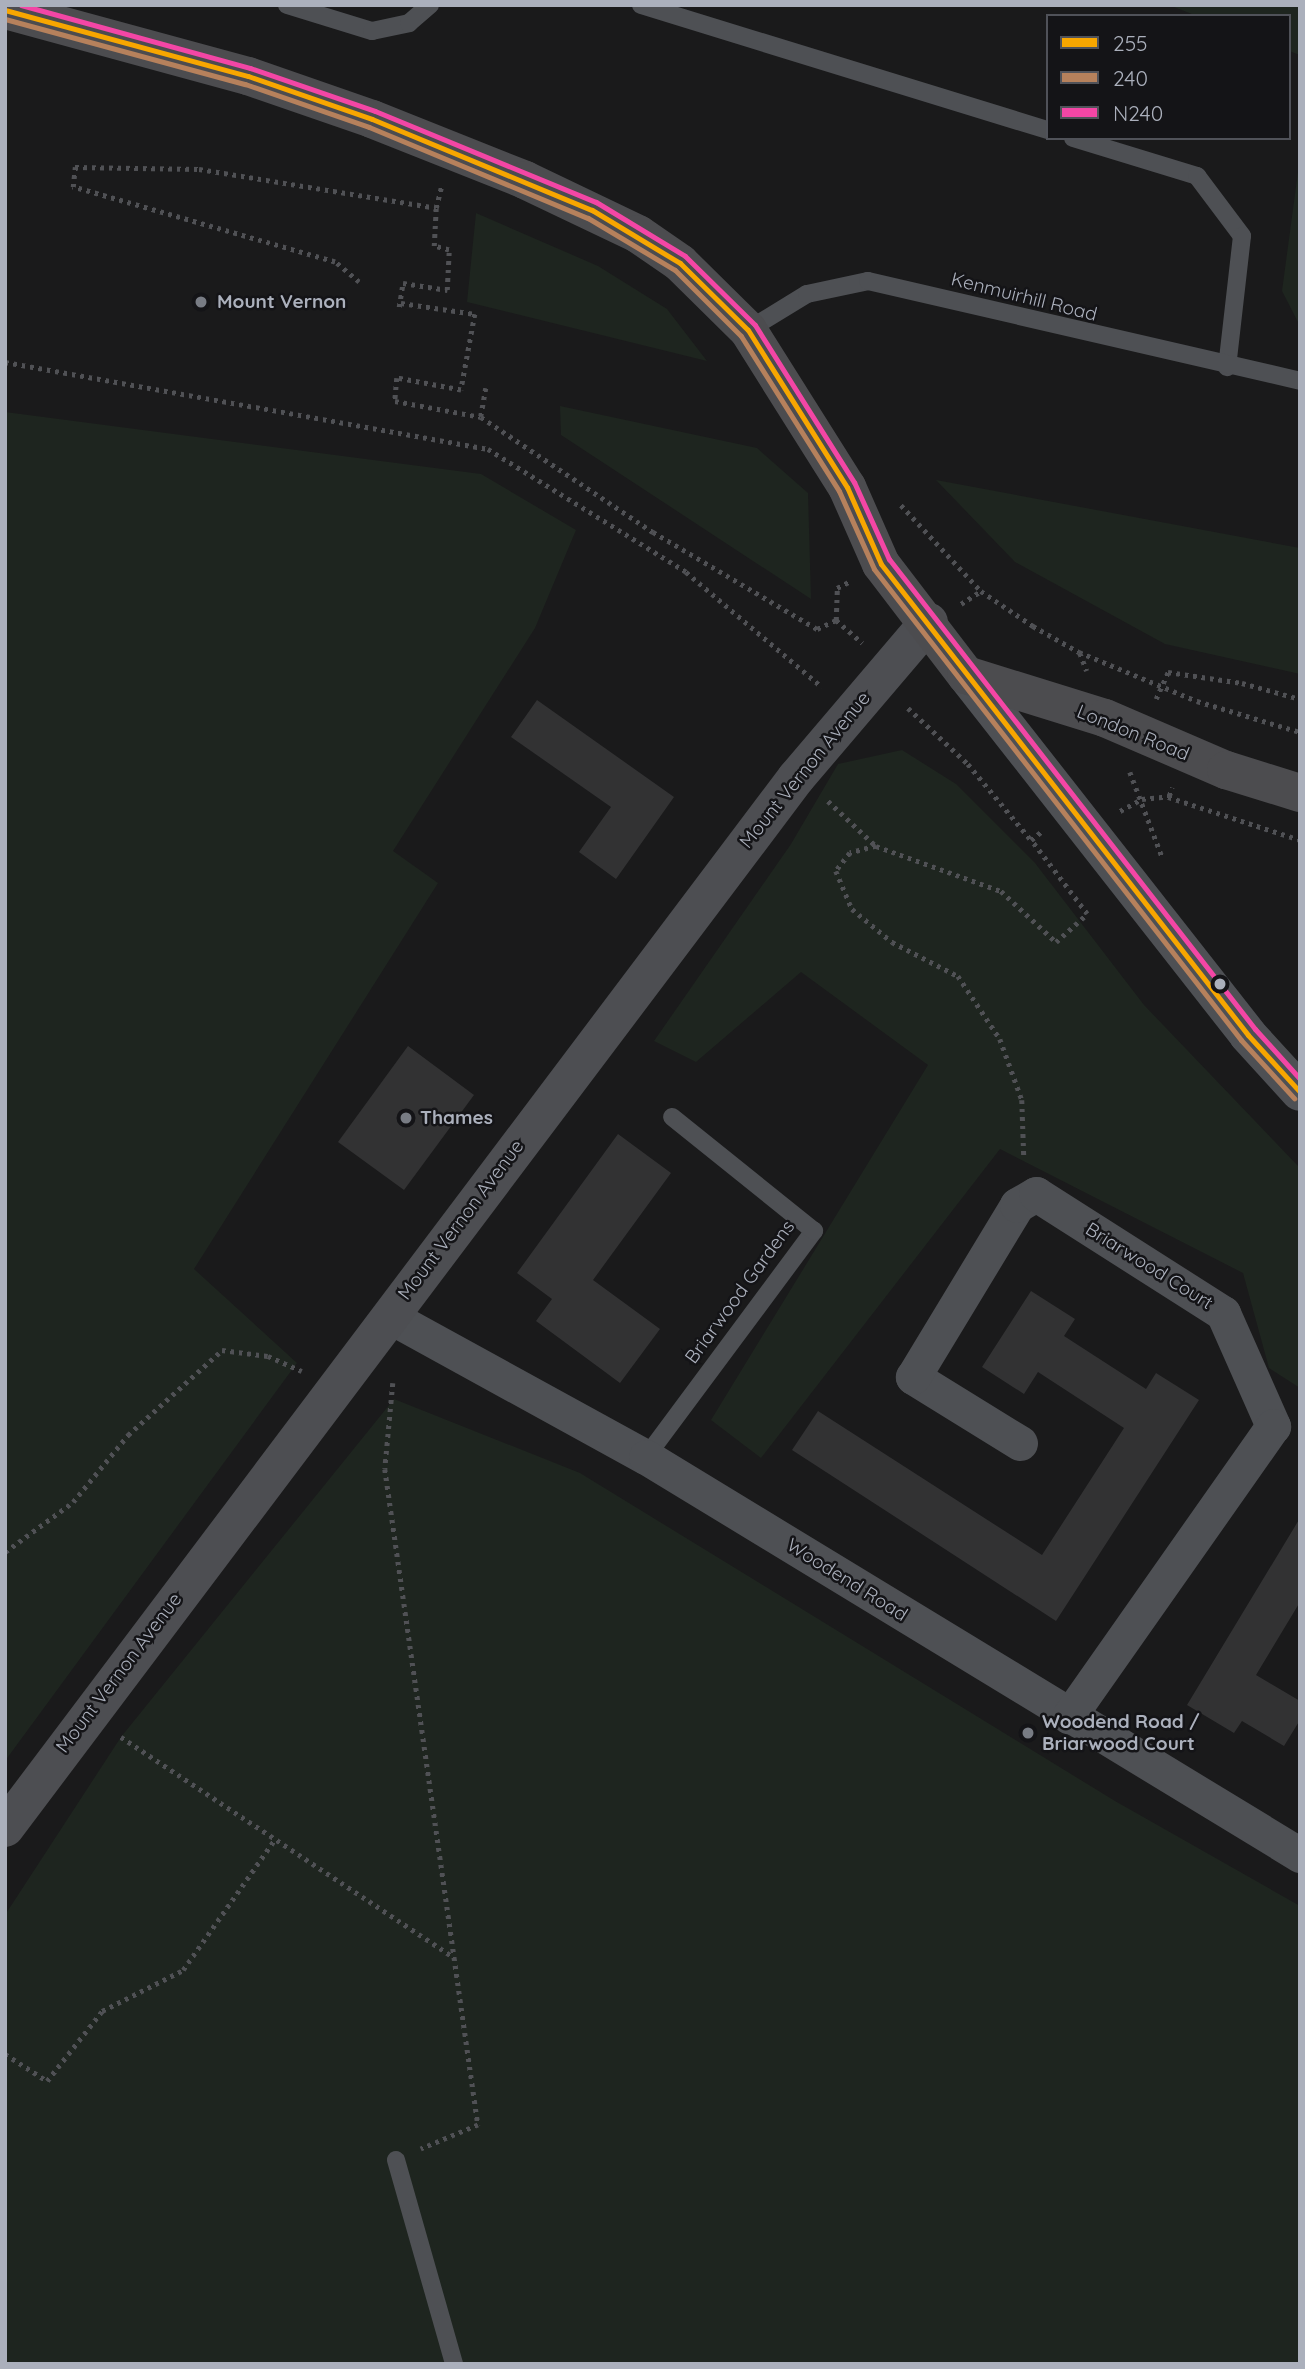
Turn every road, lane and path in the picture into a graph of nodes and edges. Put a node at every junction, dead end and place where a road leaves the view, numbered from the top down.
1 (287, 5) edge
2 (430, 5) edge
3 (641, 5) edge
4 (5, 10) edge
5 (1046, 129) edge
6 (1080, 140) edge
7 (450, 149) junction
8 (436, 208) junction
9 (359, 282) dead end
10 (748, 330) junction
11 (5, 362) edge
12 (1227, 368) junction
13 (1300, 382) edge
14 (486, 388) dead end
15 (481, 417) junction
16 (929, 622) junction
17 (966, 675) junction
18 (879, 678) junction
19 (1160, 686) dead end
20 (1300, 699) edge
21 (850, 710) junction
22 (1105, 718) junction
23 (1300, 793) edge
24 (1167, 796) dead end
25 (835, 805) dead end
26 (1300, 840) edge
27 (1031, 841) dead end
28 (876, 846) junction
29 (1167, 870) dead end
30 (1300, 1092) edge
31 (672, 1117) dead end
32 (1025, 1200) junction
33 (388, 1316) junction
34 (393, 1376) dead end
35 (335, 1385) junction
36 (1020, 1443) dead end
37 (646, 1457) junction
38 (5, 1552) edge
39 (1069, 1716) junction
40 (121, 1737) dead end
41 (5, 1828) edge
42 (275, 1839) junction
43 (1300, 1855) edge
44 (453, 1956) junction
45 (5, 2054) edge
46 (396, 2160) joint
47 (454, 2364) edge

1 - 2 lane
3 - 5 lane
4 - 7 main road
6 - 12 lane
7 - 8 path
7 - 10 main road
8 - 9 path
8 - 15 path
10 - 12 lane, Kenmuirhill Road
10 - 16 main road
11 - 21 path
12 - 13 lane, Kenmuirhill Road
14 - 15 path
15 - 18 path
16 - 17 main road
16 - 18 main road, Mount Vernon Avenue
17 - 22 main road, London Road
17 - 30 street
18 - 21 main road, Mount Vernon Avenue
19 - 20 path
21 - 33 main road, Mount Vernon Avenue
22 - 23 main road, London Road
22 - 29 path
24 - 26 path
25 - 28 path
27 - 28 path
28 - 32 path
31 - 37 lane, Briarwood Gardens
32 - 36 street
32 - 39 street, Briarwood Court
33 - 35 main road, Mount Vernon Avenue
33 - 37 street, Woodend Road
34 - 44 path
35 - 38 path
35 - 41 main road, Mount Vernon Avenue
37 - 39 street, Woodend Road
39 - 43 street, Woodend Road
40 - 42 path
42 - 44 path
42 - 45 path
44 - 46 path
46 - 47 lane

